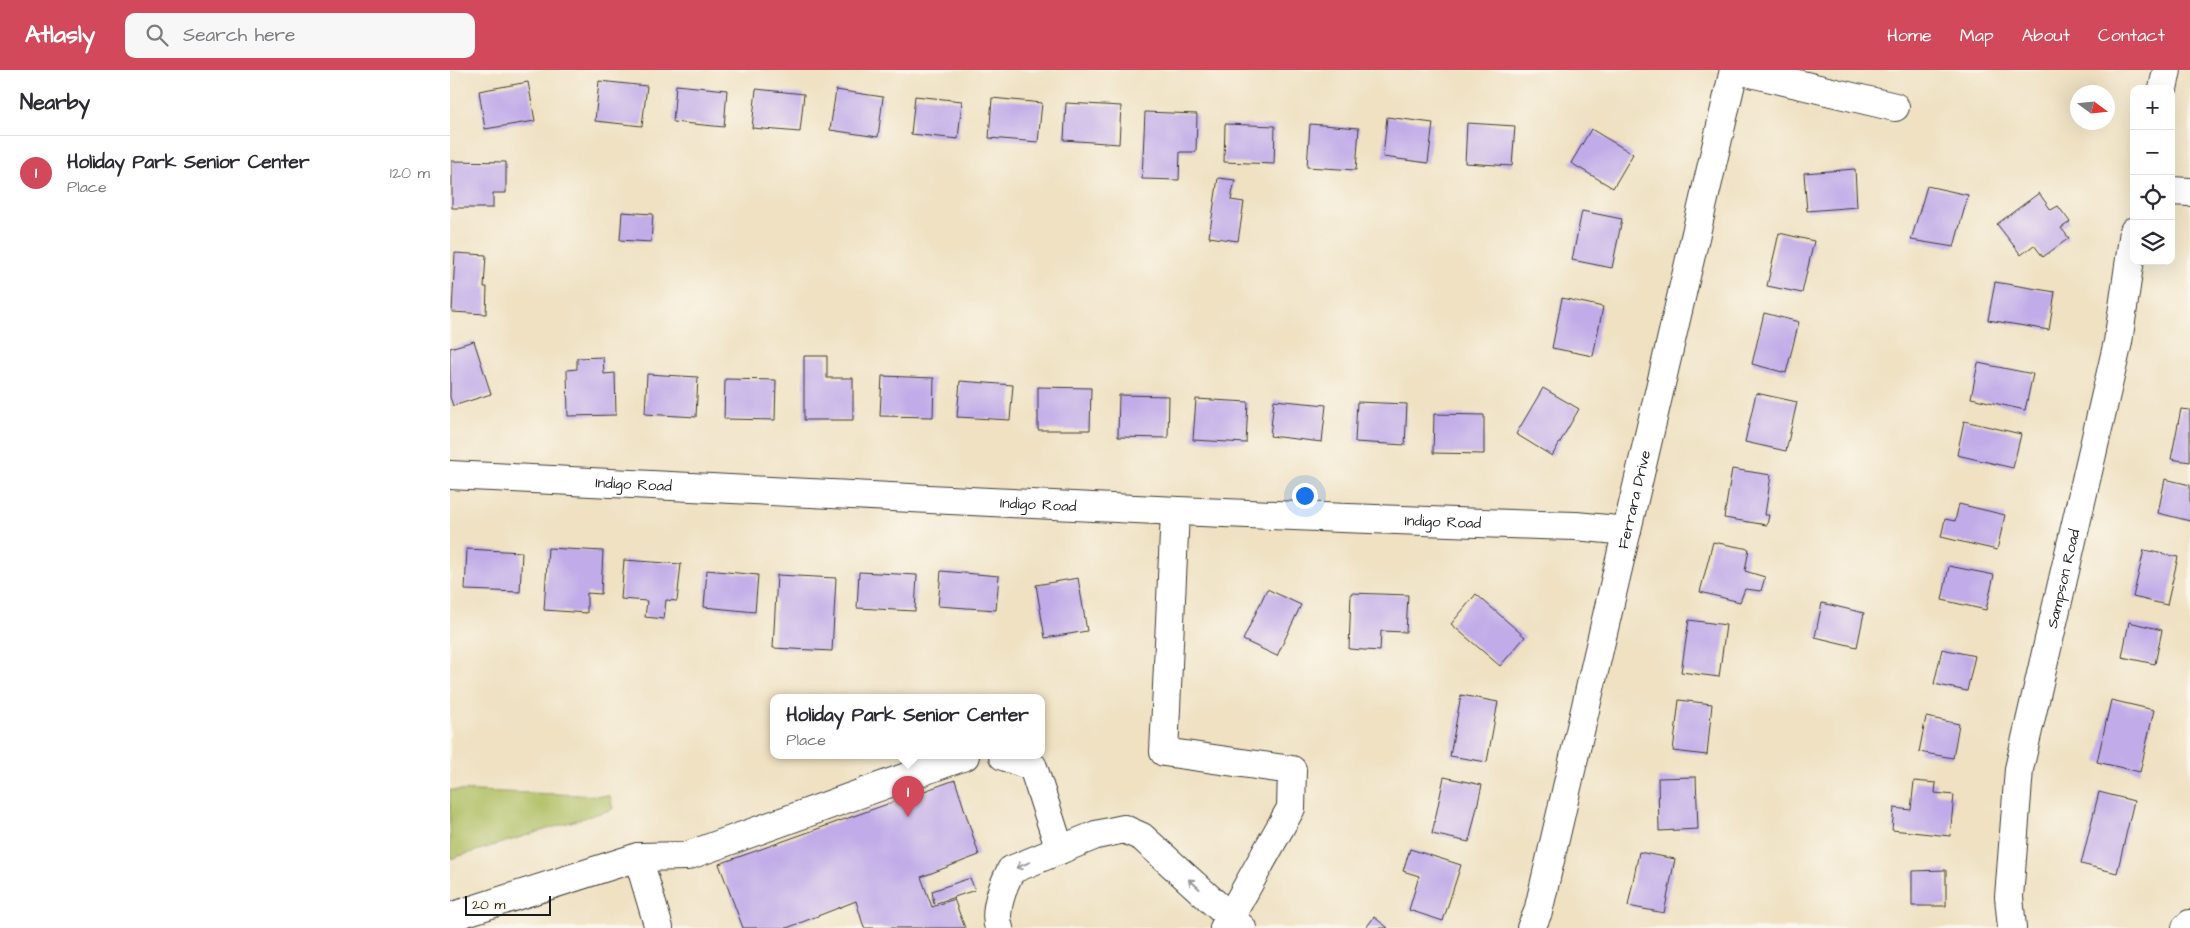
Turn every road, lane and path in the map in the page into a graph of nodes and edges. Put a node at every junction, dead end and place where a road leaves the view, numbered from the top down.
1 (1734, 70) edge
2 (1738, 70) edge
3 (2167, 70) edge
4 (2163, 85) edge
5 (1895, 107) dead end
6 (2175, 191) edge
7 (2190, 192) edge
8 (2130, 259) edge
9 (450, 475) edge
10 (1175, 512) junction
11 (1627, 531) junction
12 (957, 759) edge
13 (1011, 759) edge
14 (1060, 850) junction
15 (638, 857) junction
16 (450, 917) edge
17 (1232, 924) edge
18 (2190, 924) edge
19 (659, 928) edge
20 (999, 928) edge
21 (1531, 928) edge
22 (2012, 928) edge
23 (2186, 928) edge

1 - 11 street, Ferrara Drive
2 - 5 street
3 - 4 street
6 - 7 street
8 - 22 street, Sampson Road
9 - 10 street, Indigo Road
10 - 11 street, Indigo Road
10 - 17 street
11 - 21 street, Ferrara Drive
12 - 15 street
13 - 14 street
17 -> 14 street
14 -> 20 street
15 - 16 street
15 - 19 street
18 - 23 street

